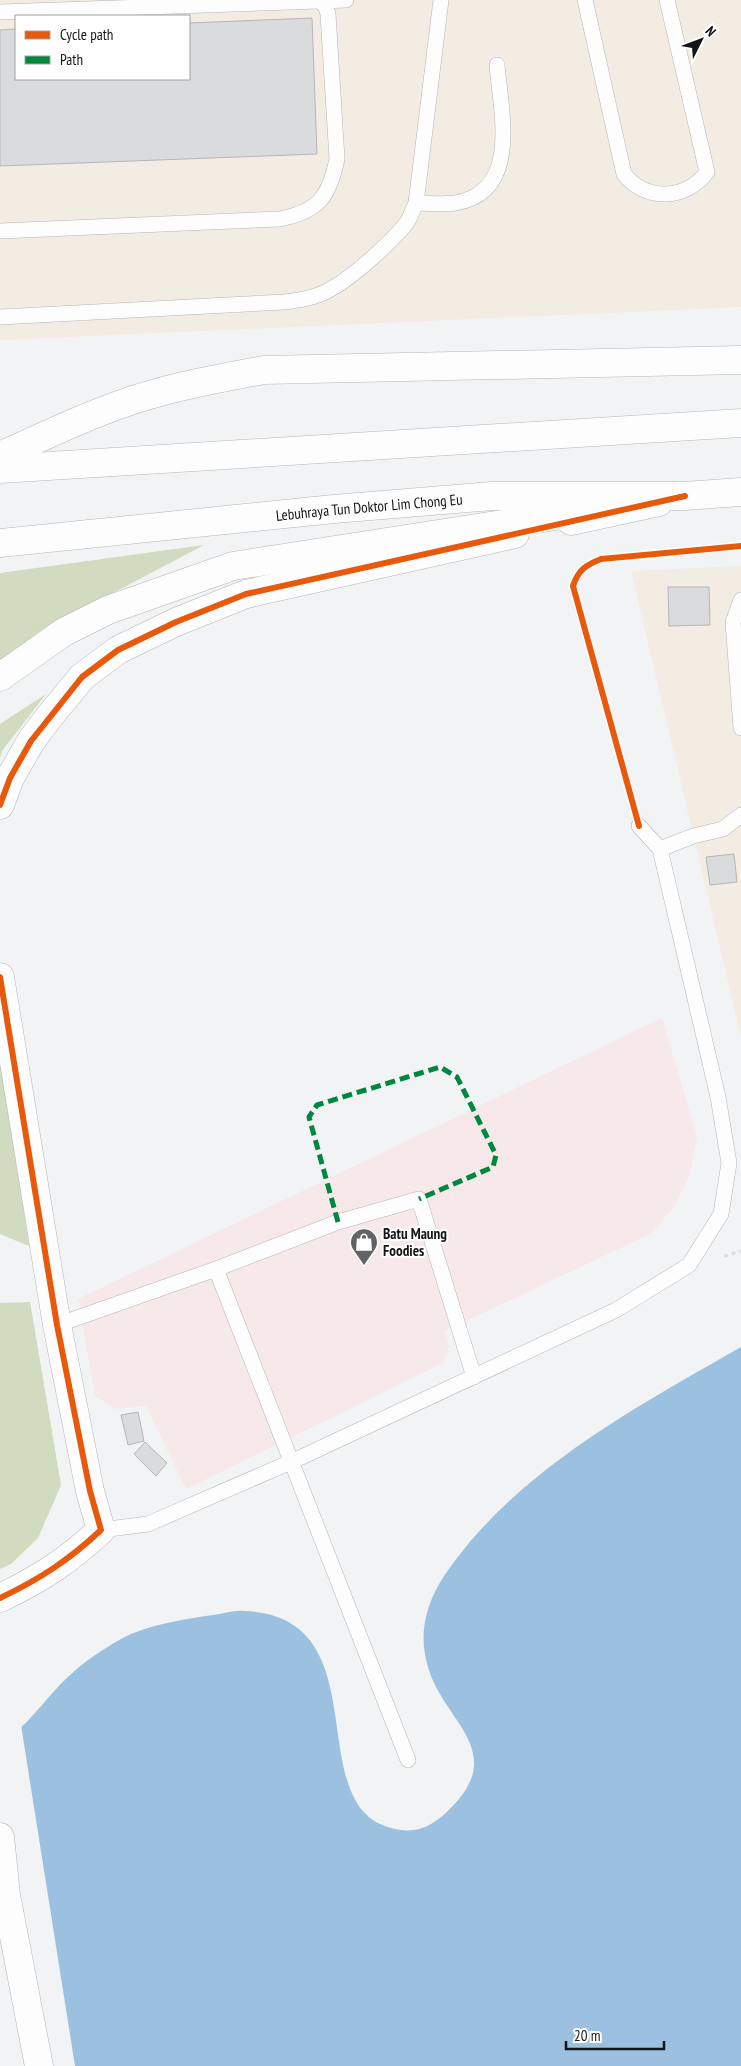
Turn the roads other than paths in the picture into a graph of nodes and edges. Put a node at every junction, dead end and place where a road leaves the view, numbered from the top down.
1 (346, 0) edge
2 (441, 0) edge
3 (585, 0) edge
4 (667, 0) edge
5 (321, 2) junction
6 (48, 4) edge
7 (0, 12) edge
8 (497, 65) dead end
9 (416, 203) junction
10 (0, 231) edge
11 (0, 317) edge
12 (741, 360) edge
13 (741, 423) edge
14 (0, 456) edge
15 (0, 469) edge
16 (741, 492) edge
17 (685, 496) junction
18 (0, 543) edge
19 (741, 600) edge
20 (0, 677) edge
21 (741, 728) edge
22 (0, 805) edge
23 (741, 815) edge
24 (639, 826) dead end
25 (660, 849) junction
26 (0, 977) edge
27 (216, 1269) junction
28 (57, 1325) junction
29 (474, 1377) junction
30 (293, 1461) junction
31 (102, 1530) junction
32 (0, 1598) edge
33 (408, 1760) dead end
34 (0, 1837) edge
35 (39, 2066) edge

1 - 5 lane
2 - 9 lane
3 - 4 lane
5 - 6 lane
5 - 10 lane
6 - 7 lane
8 - 9 lane
9 - 11 lane
12 - 14 main road
13 - 15 main road
16 - 17 main road, Lebuhraya Tun Doktor Lim Chong Eu
17 - 18 main road, Lebuhraya Tun Doktor Lim Chong Eu
17 - 20 main road
17 - 22 main road
19 - 21 lane
23 - 25 lane
24 - 25 lane
25 - 29 lane
26 - 28 main road
27 - 28 lane
27 - 29 lane
27 - 30 lane
28 - 31 main road
29 - 30 lane
30 - 31 lane
30 - 33 lane
31 - 32 main road
34 - 35 main road

